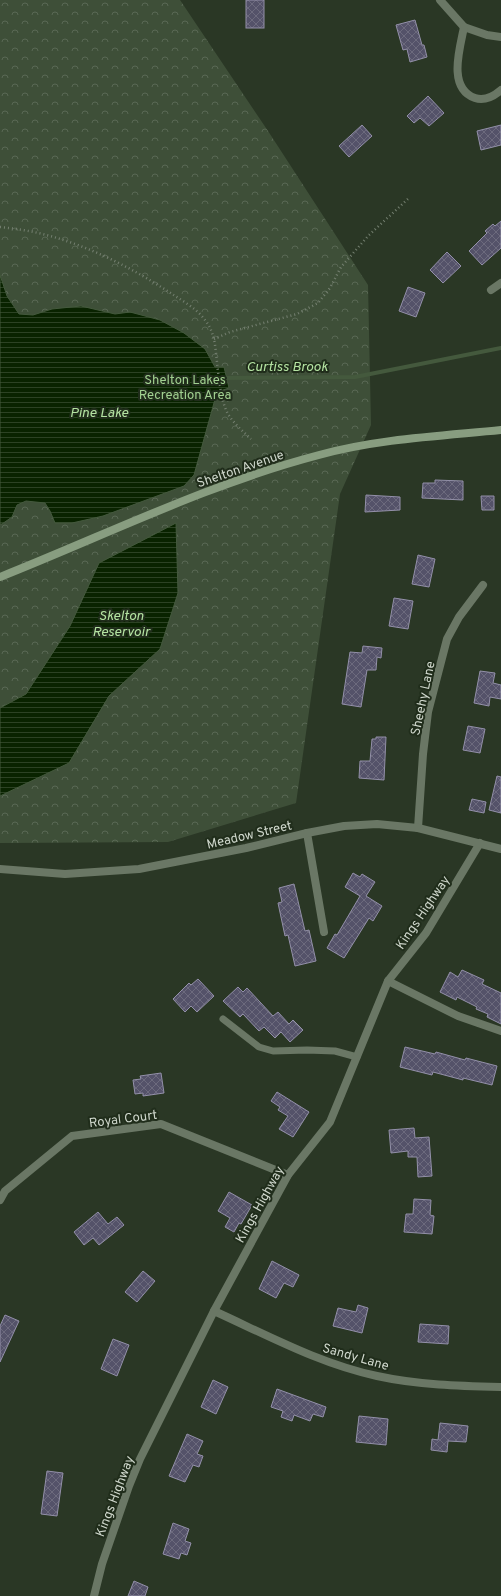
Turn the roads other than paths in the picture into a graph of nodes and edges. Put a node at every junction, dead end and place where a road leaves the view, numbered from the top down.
1 (440, 0) edge
2 (464, 27) junction
3 (501, 37) edge
4 (501, 90) edge
5 (501, 283) edge
6 (491, 290) dead end
7 (501, 430) edge
8 (0, 577) edge
9 (483, 585) dead end
10 (418, 828) junction
11 (307, 833) junction
12 (480, 843) junction
13 (501, 849) edge
14 (0, 869) edge
15 (324, 932) dead end
16 (388, 981) junction
17 (223, 1019) dead end
18 (501, 1031) edge
19 (357, 1057) junction
20 (288, 1175) junction
21 (0, 1200) edge
22 (214, 1311) junction
23 (501, 1388) edge
24 (94, 1596) edge

1 - 2 street
2 - 3 street
2 - 4 street
5 - 6 street
7 - 8 main road, Shelton Avenue
9 - 10 street, Sheehy Lane
10 - 11 street, Meadow Street
10 - 12 street, Meadow Street
11 - 14 street, Meadow Street
11 - 15 street
12 - 13 street, Meadow Street
12 - 16 street, Kings Highway
16 - 18 street
16 - 19 street, Kings Highway
17 - 19 lane
19 - 20 street, Kings Highway
20 - 21 street, Royal Court
20 - 22 street, Kings Highway
22 - 23 street, Sandy Lane
22 - 24 street, Kings Highway

